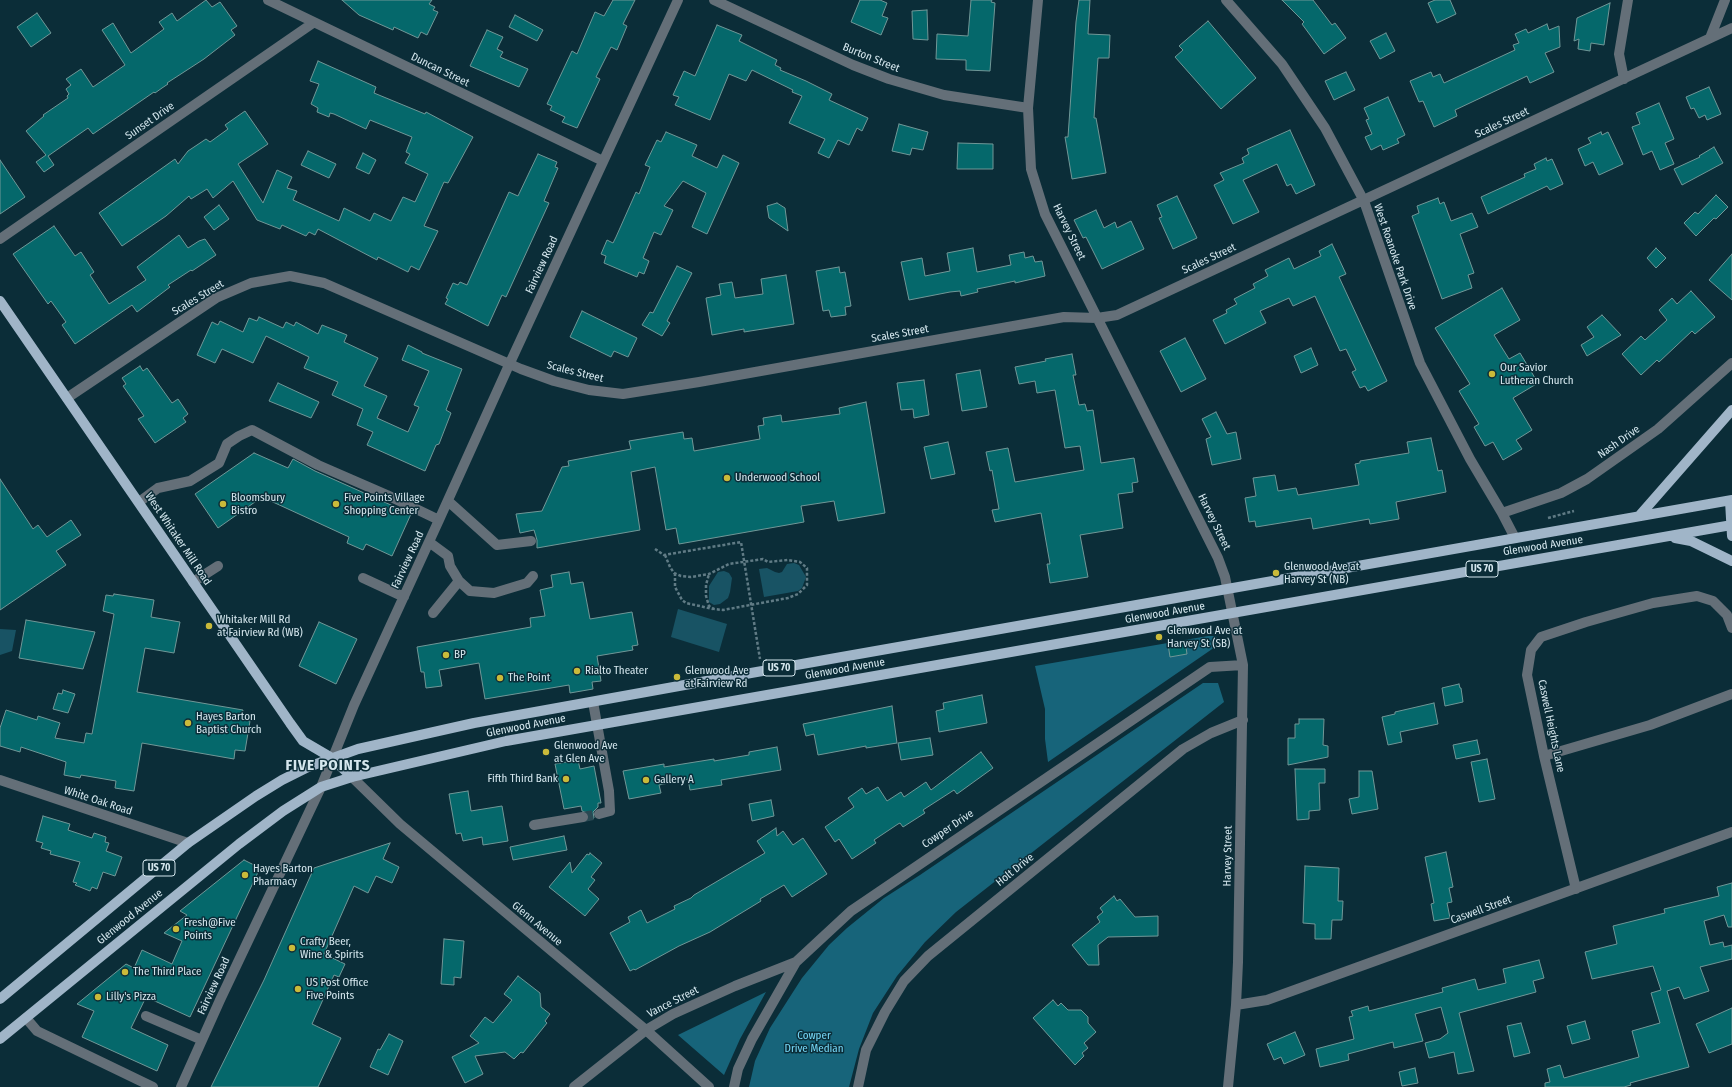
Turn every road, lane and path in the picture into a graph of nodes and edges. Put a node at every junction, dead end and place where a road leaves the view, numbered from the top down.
1 (268, 0) edge
2 (678, 0) edge
3 (714, 0) edge
4 (1038, 0) edge
5 (1226, 0) edge
6 (1628, 0) edge
7 (1725, 0) edge
8 (313, 23) junction
9 (1732, 28) edge
10 (1710, 38) junction
11 (1624, 78) junction
12 (1028, 108) junction
13 (603, 161) junction
14 (1364, 201) junction
15 (0, 239) edge
16 (0, 301) edge
17 (1097, 318) junction
18 (1732, 363) edge
19 (509, 365) junction
20 (67, 398) junction
21 (1732, 410) edge
22 (1731, 501) edge
23 (138, 502) junction
24 (448, 502) junction
25 (1574, 511) dead end
26 (1502, 513) junction
27 (1640, 515) junction
28 (1546, 518) dead end
29 (439, 520) junction
30 (1732, 529) edge
31 (1666, 537) junction
32 (1515, 538) junction
33 (531, 541) dead end
34 (429, 542) junction
35 (655, 549) dead end
36 (665, 555) junction
37 (1732, 561) edge
38 (744, 562) junction
39 (218, 566) dead end
40 (675, 573) junction
41 (709, 574) junction
42 (533, 576) dead end
43 (363, 578) dead end
44 (459, 581) junction
45 (193, 582) junction
46 (1228, 589) junction
47 (404, 598) junction
48 (752, 605) junction
49 (714, 609) junction
50 (433, 613) dead end
51 (1233, 614) junction
52 (1732, 628) edge
53 (760, 658) dead end
54 (1243, 665) junction
55 (1732, 694) edge
56 (593, 702) junction
57 (1243, 720) junction
58 (597, 725) junction
59 (1544, 756) junction
60 (332, 758) junction
61 (352, 777) junction
62 (0, 780) edge
63 (321, 787) junction
64 (599, 814) tunnel mouth
65 (583, 817) tunnel mouth
66 (534, 825) dead end
67 (1732, 832) edge
68 (188, 843) junction
69 (1576, 889) junction
70 (796, 962) junction
71 (0, 999) edge
72 (1236, 1005) junction
73 (146, 1016) dead end
74 (26, 1018) junction
75 (646, 1030) junction
76 (0, 1039) edge
77 (202, 1040) junction
78 (153, 1087) edge
79 (181, 1087) edge
80 (574, 1087) edge
81 (709, 1087) edge
82 (734, 1087) edge
83 (858, 1087) edge
84 (1228, 1087) edge

1 - 8 street, Duncan Street
2 - 13 street, Fairview Road
3 - 12 street, Burton Street
4 - 12 street, Harvey Street
5 - 14 street, West Roanoke Park Drive
6 - 11 street
7 - 10 street
8 - 13 street, Duncan Street
8 - 15 street, Sunset Drive
9 - 10 street, Scales Street
10 - 11 street, Scales Street
11 - 14 street, Scales Street
12 - 17 street, Harvey Street
13 - 19 street, Fairview Road
14 - 17 street, Scales Street
14 - 26 street, West Roanoke Park Drive
16 - 20 main road, West Whitaker Mill Road
17 - 19 street, Scales Street
17 - 46 street, Harvey Street
18 - 26 street, Nash Drive
19 - 20 street, Scales Street
19 - 24 street, Fairview Road
20 - 23 main road, West Whitaker Mill Road
21 - 27 main road
22 - 27 main road, Glenwood Avenue
22 - 30 main road
23 - 29 street
23 - 45 main road, West Whitaker Mill Road
24 - 29 street, Fairview Road
24 - 33 street
25 - 28 path
26 - 32 street, West Roanoke Park Drive
27 - 32 main road, Glenwood Avenue / US 70
29 - 34 street, Fairview Road
30 - 31 main road, Glenwood Avenue / US 70
31 - 37 main road
31 - 51 main road, Glenwood Avenue / US 70
32 - 46 main road, Glenwood Avenue / US 70
34 - 44 street
34 - 47 street, Fairview Road
35 - 36 path
36 - 38 path
36 - 40 path
38 - 41 path
38 - 48 path
38 - 48 path
39 - 45 street
40 - 41 path
40 - 49 path
41 - 49 path
42 - 44 street
43 - 47 street
44 - 50 street
45 - 60 main road, West Whitaker Mill Road
46 - 51 street, Harvey Street
46 - 56 main road, Glenwood Avenue / US 70
47 - 60 street, Fairview Road
48 - 49 path
48 - 53 path
51 - 54 street, Harvey Street
51 - 58 main road, Glenwood Avenue / US 70
52 - 59 street, Caswell Heights Lane
54 - 57 street, Harvey Street
54 - 70 street, Cowper Drive
55 - 59 street
56 - 58 street
56 - 60 main road, Glenwood Avenue / US 70
57 - 72 street, Harvey Street
57 - 83 street, Holt Drive
58 - 61 main road, Glenwood Avenue / US 70
58 - 64 street
59 - 69 street, Caswell Heights Lane
60 - 61 main road, West Whitaker Mill Road
60 - 63 street, Fairview Road
60 - 68 main road, Glenwood Avenue / US 70
61 - 63 main road, Glenwood Avenue / US 70
61 - 75 street, Glenn Avenue
62 - 68 street, White Oak Road
63 - 74 main road, Glenwood Avenue / US 70
63 - 77 street, Fairview Road
65 - 66 street
67 - 69 street, Caswell Street
68 - 71 main road, Glenwood Avenue / US 70
69 - 72 street, Caswell Street
70 - 75 street, Vance Street
70 - 82 street, Cowper Drive
72 - 84 street, Harvey Street
73 - 77 street
74 - 76 main road, Glenwood Avenue / US 70
74 - 78 street
75 - 80 street, Vance Street
75 - 81 street, Glenn Avenue
77 - 79 street, Fairview Road

